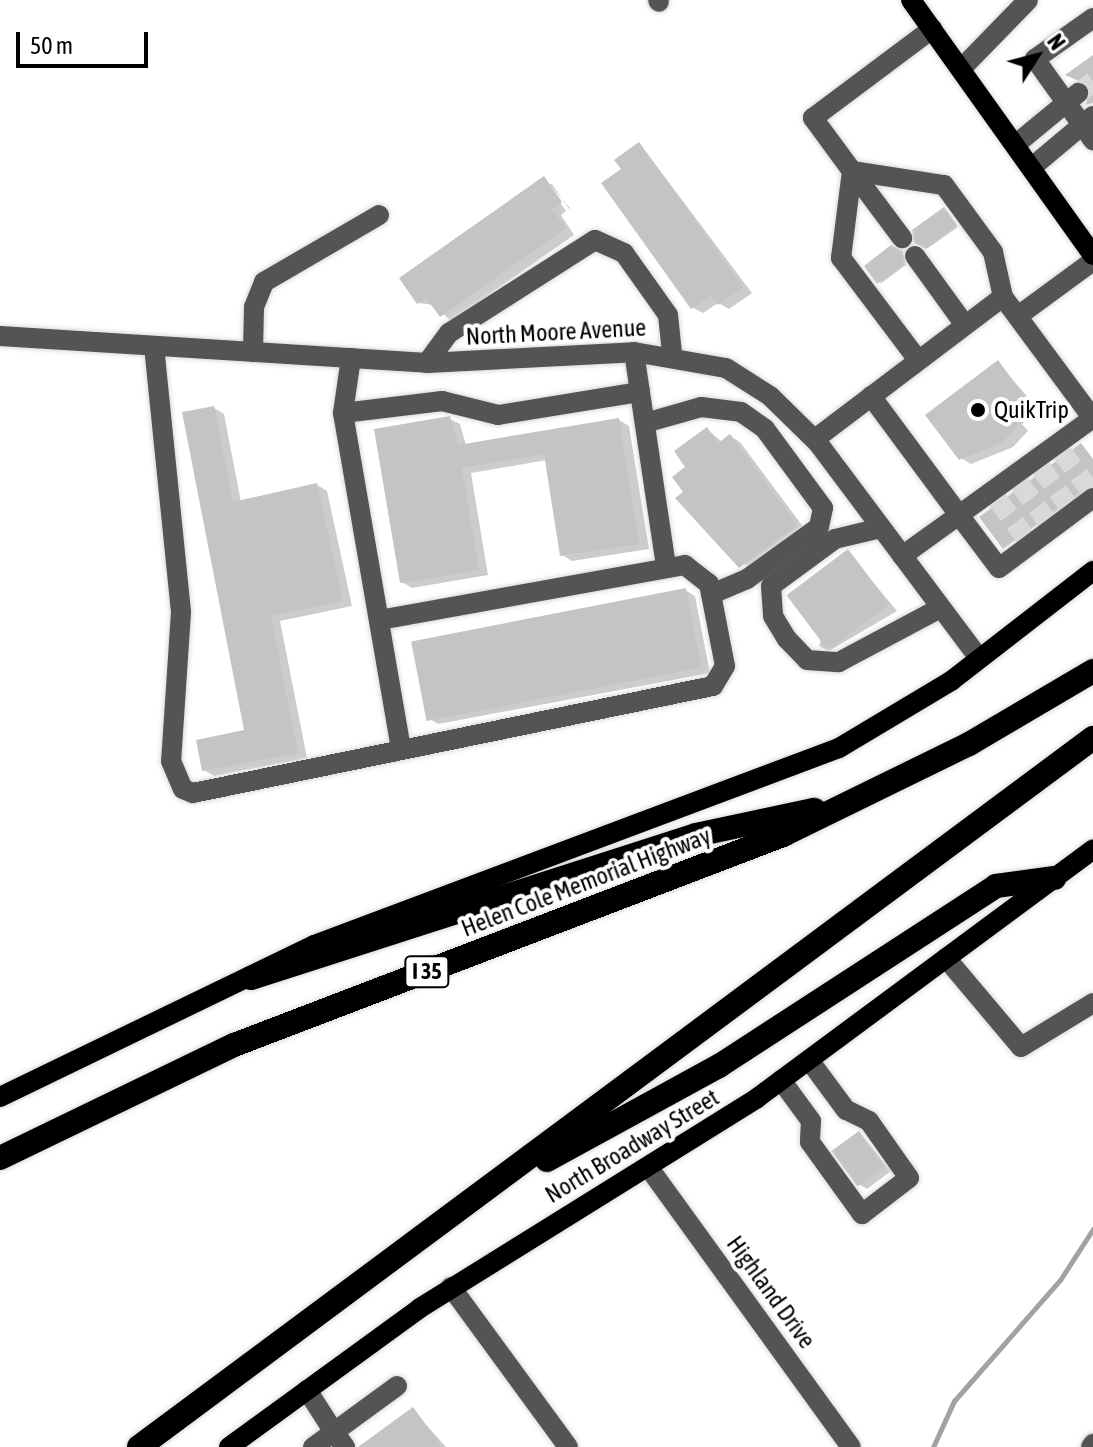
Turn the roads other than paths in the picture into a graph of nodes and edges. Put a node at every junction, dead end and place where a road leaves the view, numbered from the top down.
1 (911, 0) edge
2 (1028, 0) edge
3 (1093, 18) edge
4 (932, 29) junction
5 (961, 69) junction
6 (1073, 99) junction
7 (1090, 128) edge
8 (1015, 145) junction
9 (1031, 168) junction
10 (852, 171) junction
11 (379, 215) dead end
12 (902, 238) dead end
13 (915, 256) dead end
14 (1093, 258) edge
15 (1003, 297) junction
16 (1018, 316) junction
17 (965, 325) junction
18 (0, 336) edge
19 (154, 346) junction
20 (253, 352) junction
21 (634, 352) junction
22 (672, 354) junction
23 (351, 358) junction
24 (918, 360) junction
25 (427, 363) junction
26 (640, 392) junction
27 (871, 396) junction
28 (343, 413) junction
29 (1092, 417) edge
30 (645, 423) junction
31 (815, 439) junction
32 (844, 478) junction
33 (1092, 494) edge
34 (816, 498) junction
35 (959, 515) junction
36 (881, 528) junction
37 (902, 556) junction
38 (666, 567) junction
39 (1093, 571) edge
40 (711, 594) junction
41 (940, 608) junction
42 (379, 620) junction
43 (978, 657) junction
44 (1093, 671) edge
45 (1093, 738) edge
46 (401, 749) junction
47 (860, 800) junction
48 (1093, 849) edge
49 (1054, 878) junction
50 (946, 958) junction
51 (251, 978) junction
52 (1093, 1003) edge
53 (809, 1060) junction
54 (781, 1080) junction
55 (0, 1097) edge
56 (0, 1158) edge
57 (649, 1168) junction
58 (468, 1203) junction
59 (451, 1287) junction
60 (397, 1386) dead end
61 (307, 1390) junction
62 (339, 1439) edge
63 (139, 1447) edge
64 (229, 1447) edge
65 (313, 1447) edge
66 (568, 1447) edge
67 (851, 1447) edge

1 - 4 main road
2 - 5 street
3 - 6 street
4 - 5 main road
4 - 10 street
5 - 8 main road
6 - 7 street
6 - 8 street
7 - 9 street
8 - 9 main road
9 - 14 main road
10 - 12 street
10 - 15 street
10 - 24 street
11 - 20 street
13 - 17 street
14 - 16 street
15 - 16 street
15 - 17 street
16 - 29 street
17 - 24 street
18 - 19 street, North Moore Avenue
19 - 20 street, North Moore Avenue
19 - 46 street
20 - 23 street, North Moore Avenue
21 - 22 street, North Moore Avenue
21 - 25 street, North Moore Avenue
21 - 26 street
22 - 25 street
22 - 31 street, North Moore Avenue
23 - 25 street, North Moore Avenue
23 - 28 street
24 - 27 street
26 - 28 street
26 - 30 street
27 - 31 street
27 - 35 street
28 - 42 street
29 - 35 street
30 - 34 street
30 - 38 street
31 - 32 street, North Moore Avenue
32 - 34 street
32 - 36 street, North Moore Avenue
33 - 35 street
34 - 40 street
35 - 37 street
36 - 37 street, North Moore Avenue
36 - 41 street
37 - 41 street, North Moore Avenue
38 - 40 street
38 - 42 street
39 - 43 main road
40 - 46 street
41 - 43 street, North Moore Avenue
42 - 46 street
43 - 51 main road
44 - 47 highway, Helen Cole Memorial Highway / I 35
45 - 58 highway
47 - 51 highway
47 - 56 highway, Helen Cole Memorial Highway / I 35
48 - 49 main road, North Broadway Street
49 - 50 main road, North Broadway Street
49 - 58 highway
50 - 52 street
50 - 53 main road, North Broadway Street
51 - 55 main road
53 - 54 main road, North Broadway Street
53 - 54 street
54 - 57 main road, North Broadway Street
57 - 59 main road, North Broadway Street
57 - 67 street, Highland Drive
58 - 63 highway
59 - 61 main road, North Broadway Street
59 - 66 street
60 - 62 street
61 - 62 street
61 - 64 main road, North Broadway Street
62 - 65 street

